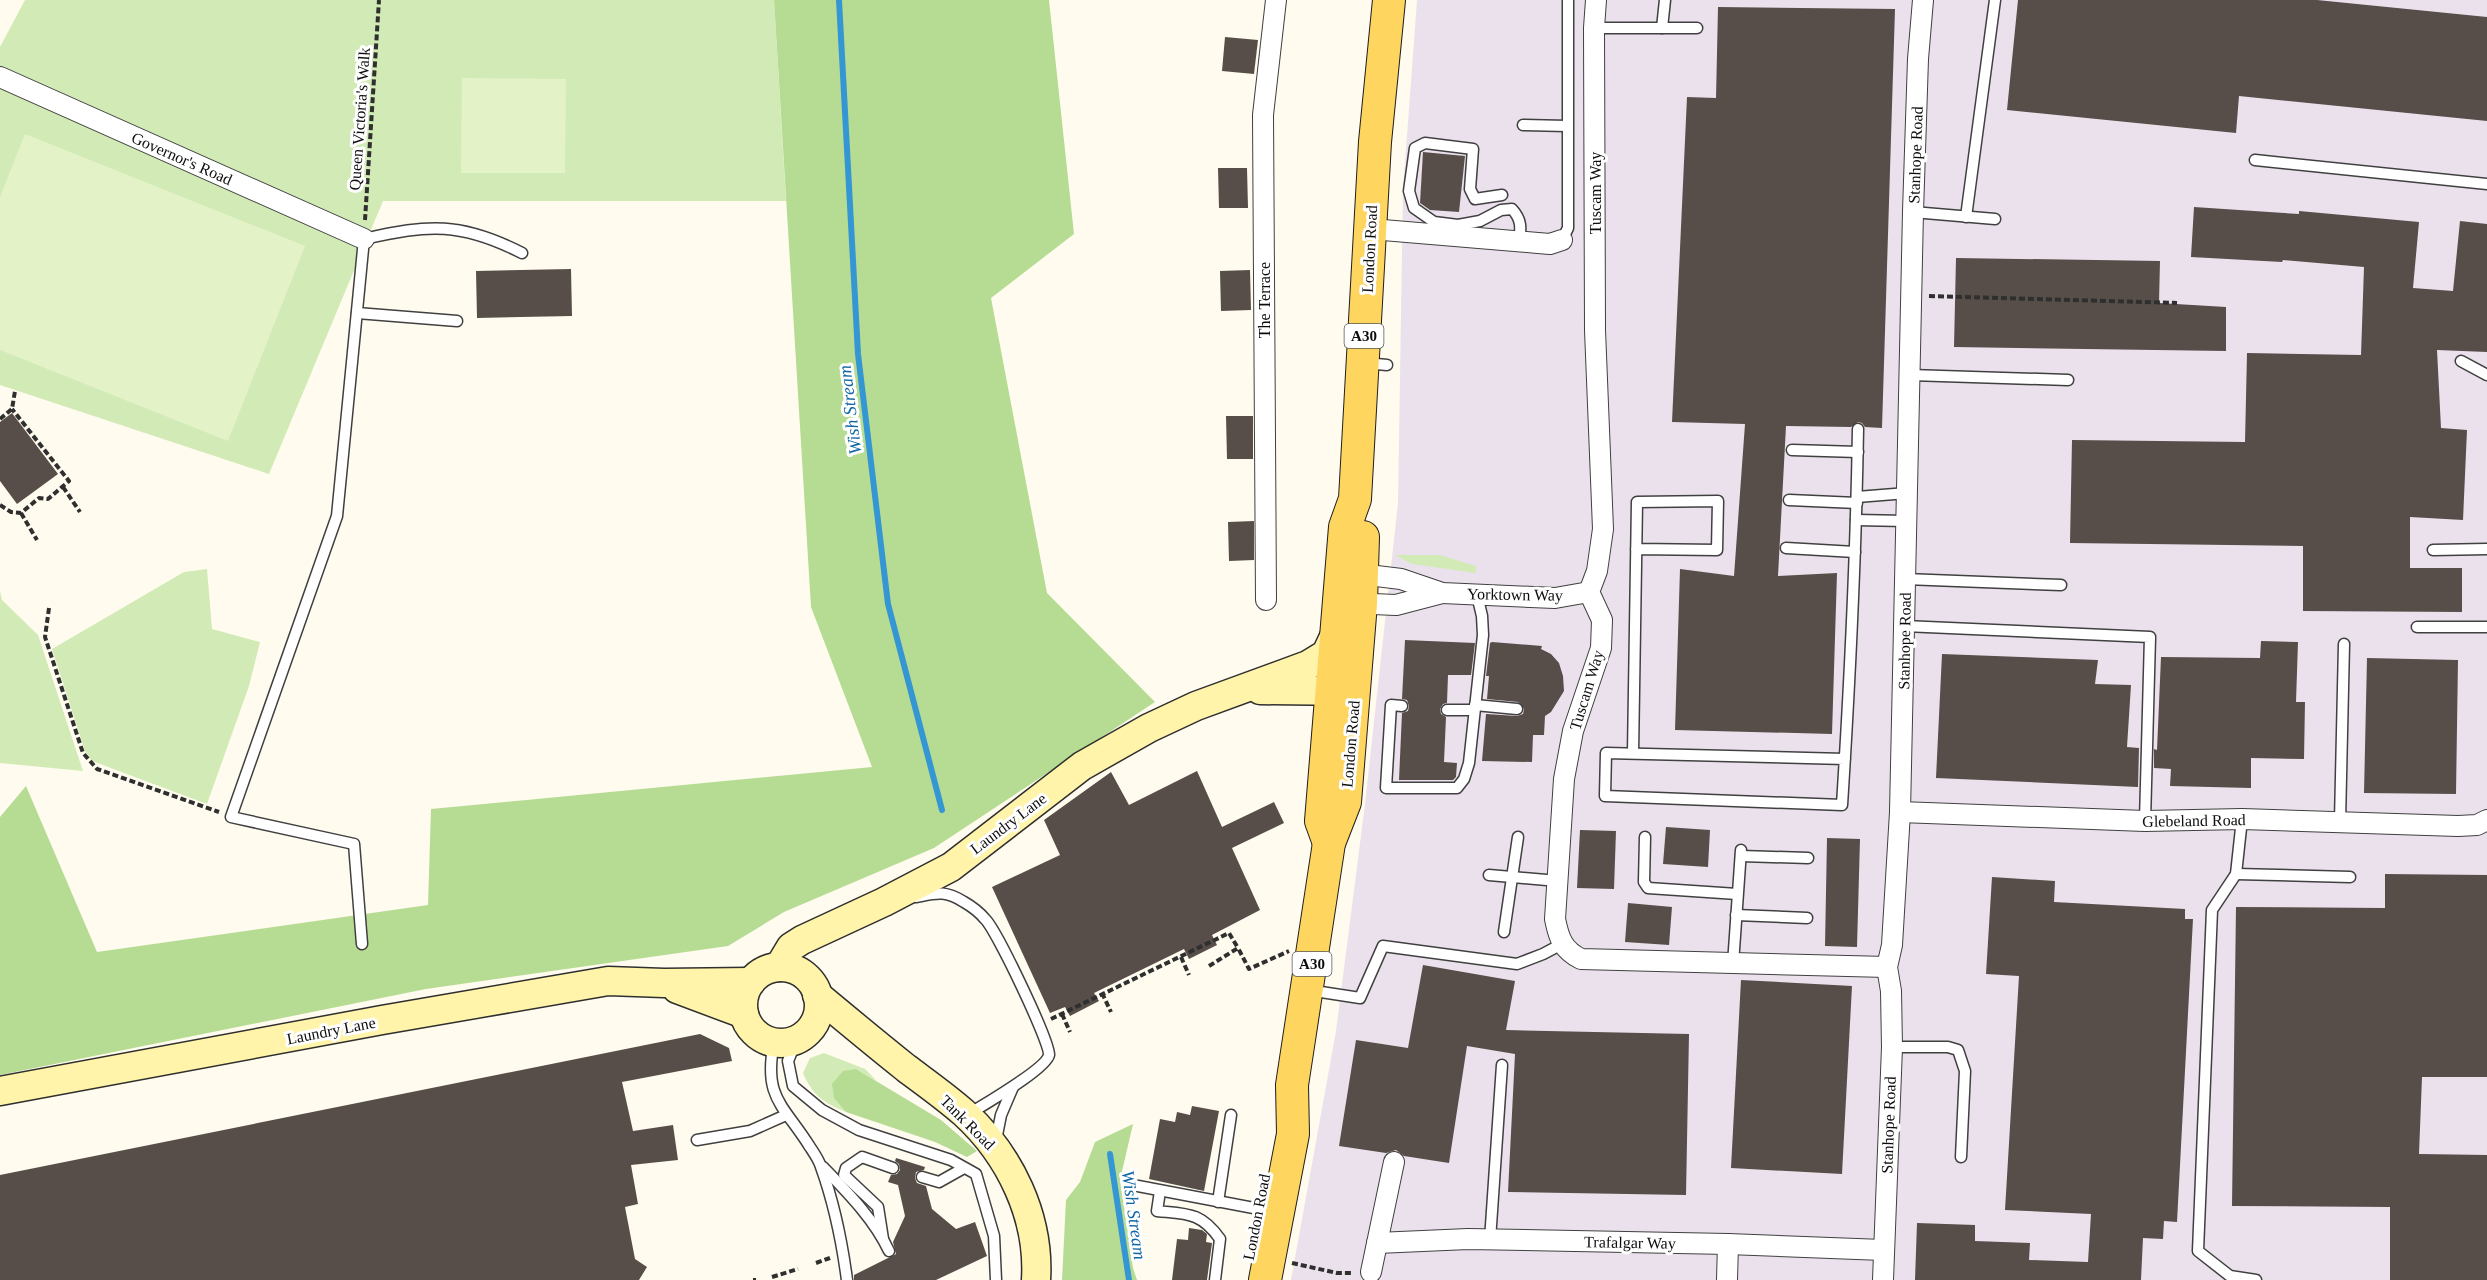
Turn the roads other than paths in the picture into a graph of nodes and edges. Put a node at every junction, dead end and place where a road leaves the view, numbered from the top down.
1 (1276, 0) edge
2 (1389, 0) edge
3 (1568, 0) edge
4 (1596, 0) edge
5 (1665, 0) edge
6 (1923, 0) edge
7 (1995, 0) edge
8 (1594, 28) junction
9 (1662, 28) junction
10 (1697, 28) dead end
11 (0, 77) edge
12 (1523, 125) dead end
13 (1567, 126) junction
14 (2255, 160) dead end
15 (2487, 184) edge
16 (1502, 195) dead end
17 (1913, 212) junction
18 (1966, 217) junction
19 (1995, 219) dead end
20 (1371, 229) junction
21 (364, 239) junction
22 (1562, 240) joint
23 (1519, 242) junction
24 (522, 253) dead end
25 (357, 313) junction
26 (457, 321) dead end
27 (2461, 362) dead end
28 (1910, 375) junction
29 (2487, 375) edge
30 (2068, 380) dead end
31 (1858, 429) dead end
32 (1792, 450) dead end
33 (1858, 452) junction
34 (1907, 493) junction
35 (1789, 500) dead end
36 (1857, 500) junction
37 (1856, 520) junction
38 (1906, 521) junction
39 (1786, 548) dead end
40 (1636, 549) junction
41 (2487, 549) edge
42 (2433, 550) dead end
43 (1855, 552) junction
44 (1905, 579) junction
45 (2061, 585) dead end
46 (1350, 587) junction
47 (1589, 592) junction
48 (1442, 593) junction
49 (1477, 594) junction
50 (1266, 600) dead end
51 (1904, 626) junction
52 (2417, 627) dead end
53 (2487, 627) edge
54 (1334, 637) junction
55 (2344, 644) dead end
56 (1246, 689) junction
57 (1342, 692) junction
58 (1402, 706) dead end
59 (1474, 708) junction
60 (1517, 709) dead end
61 (1447, 710) dead end
62 (1633, 753) junction
63 (1845, 759) junction
64 (1900, 812) junction
65 (2242, 819) junction
66 (2487, 820) edge
67 (2145, 821) junction
68 (2340, 821) junction
69 (1518, 837) dead end
70 (1645, 837) dead end
71 (1808, 858) dead end
72 (2236, 874) junction
73 (1489, 875) dead end
74 (1511, 877) junction
75 (2350, 877) dead end
76 (1558, 881) junction
77 (1737, 894) junction
78 (884, 902) junction
79 (1736, 915) junction
80 (1807, 918) dead end
81 (1504, 932) dead end
82 (362, 944) dead end
83 (1562, 945) junction
84 (1733, 964) junction
85 (779, 967) junction
86 (1887, 967) junction
87 (751, 982) junction
88 (664, 983) junction
89 (1308, 990) junction
90 (818, 996) junction
91 (744, 1014) junction
92 (794, 1036) junction
93 (1892, 1047) junction
94 (1502, 1065) dead end
95 (915, 1075) junction
96 (1292, 1085) junction
97 (1013, 1086) junction
98 (0, 1091) edge
99 (786, 1115) junction
100 (966, 1115) junction
101 (1232, 1115) dead end
102 (697, 1140) dead end
103 (994, 1146) junction
104 (1961, 1157) dead end
105 (1394, 1162) dead end
106 (820, 1164) junction
107 (893, 1168) dead end
108 (964, 1168) junction
109 (922, 1177) dead end
110 (1138, 1186) dead end
111 (1160, 1191) junction
112 (1218, 1202) junction
113 (1259, 1209) junction
114 (884, 1239) junction
115 (1490, 1240) junction
116 (1377, 1243) junction
117 (1728, 1244) junction
118 (1883, 1250) junction
119 (889, 1251) dead end
120 (1277, 1271) edge
121 (1371, 1272) road end
122 (847, 1280) edge
123 (996, 1280) edge
124 (1036, 1280) edge
125 (1215, 1280) edge
126 (1244, 1280) edge
127 (1727, 1280) edge
128 (1883, 1280) edge
129 (2256, 1280) edge

1 - 50 street, The Terrace
2 - 20 main road, London Road / A30
3 - 13 lane
4 - 8 street, Tuscam Way
5 - 9 lane
6 - 17 street, Stanhope Road
7 - 18 lane
8 - 9 lane
8 - 47 street, Tuscam Way
9 - 10 lane
11 - 21 street, Governor's Road
12 - 13 lane
13 - 22 lane
14 - 15 lane
16 - 23 lane
17 - 18 lane
17 - 28 street, Stanhope Road
18 - 19 lane
20 - 23 street
20 - 46 main road, London Road / A30
21 - 24 lane
21 - 25 lane
22 - 23 street
25 - 26 lane
25 - 82 lane
27 - 29 lane
28 - 30 lane
28 - 34 street, Stanhope Road
31 - 33 lane
32 - 33 lane
33 - 36 lane
34 - 36 lane
34 - 38 street, Stanhope Road
35 - 36 lane
36 - 37 lane
37 - 38 lane
37 - 43 lane
38 - 44 street, Stanhope Road
39 - 43 lane
40 - 40 lane
40 - 62 lane
41 - 42 lane
43 - 63 lane
44 - 45 lane
44 - 51 street, Stanhope Road
46 - 48 street, Yorktown Way
46 - 48 street, Yorktown Way
46 - 54 main road, London Road / A30
46 - 57 main road, London Road / A30
47 - 49 street, Yorktown Way
47 - 76 street, Tuscam Way
48 - 49 street, Yorktown Way
49 - 59 lane
51 - 64 street, Stanhope Road
51 - 67 lane
52 - 53 lane
54 - 56 street, Laundry Lane
54 - 57 main road, London Road / A30
55 - 68 lane
56 - 57 street, Laundry Lane
56 - 78 street, Laundry Lane
57 - 89 main road, London Road / A30
58 - 59 lane
59 - 60 lane
59 - 61 lane
62 - 63 lane
62 - 63 lane
64 - 67 street, Glebeland Road
64 - 86 street, Stanhope Road
65 - 67 street, Glebeland Road
65 - 68 street, Glebeland Road
65 - 72 lane
66 - 68 street, Glebeland Road
69 - 74 lane
70 - 77 lane
71 - 77 lane
72 - 75 lane
72 - 129 lane
73 - 74 lane
74 - 76 lane
74 - 81 lane
76 - 83 street, Tuscam Way
77 - 79 lane
78 - 85 street, Laundry Lane
78 - 97 lane
79 - 80 lane
79 - 84 lane
83 - 84 street
83 - 89 lane
84 - 86 street
85 - 87 street
85 - 90 street
86 - 93 street, Stanhope Road
87 - 88 street, Laundry Lane
87 - 91 street
88 - 91 street, Laundry Lane
88 - 98 street, Laundry Lane
89 - 96 main road, London Road / A30
90 - 92 street
90 - 95 street, Tank Road
91 - 92 street
92 - 95 street, Tank Road
92 - 99 lane
92 - 108 lane
93 - 104 lane
93 - 118 street, Stanhope Road
94 - 115 lane
95 - 100 street, Tank Road
96 - 113 main road, London Road / A30
96 - 120 main road, London Road / A30
97 - 100 lane
97 - 103 lane
99 - 102 lane
99 - 106 lane
100 - 103 street, Tank Road
101 - 112 lane
103 - 124 street, Tank Road
105 - 116 street
106 - 114 lane
106 - 122 lane
107 - 114 lane
108 - 109 lane
108 - 123 lane
110 - 111 lane
111 - 112 lane
111 - 125 lane
112 - 113 lane
113 - 126 main road, London Road / A30
114 - 119 lane
115 - 116 street, Trafalgar Way
115 - 117 street, Trafalgar Way
116 - 121 street
117 - 118 street, Trafalgar Way
117 - 127 street
118 - 128 street, Stanhope Road

